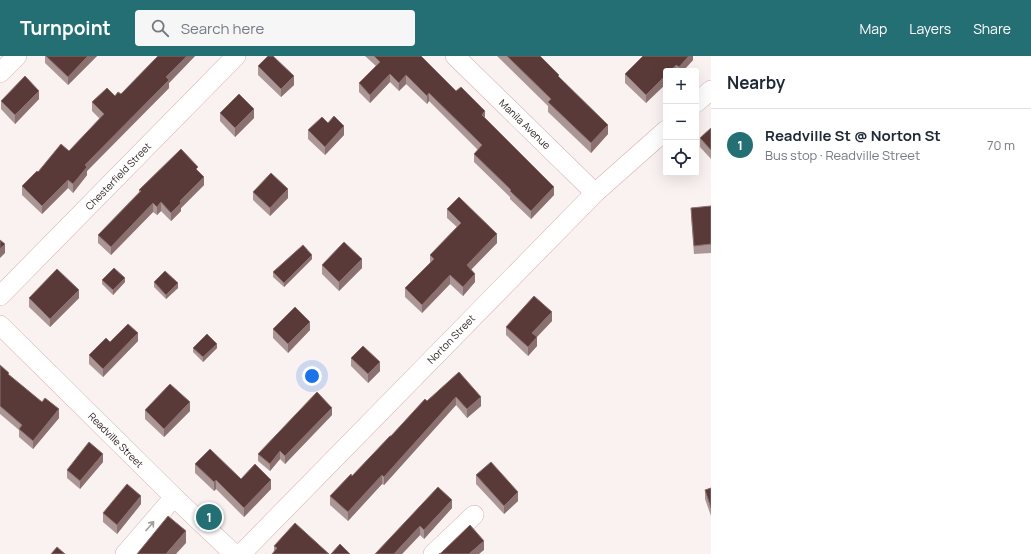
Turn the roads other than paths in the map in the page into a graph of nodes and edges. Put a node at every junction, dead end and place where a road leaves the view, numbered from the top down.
1 (17, 56) edge
2 (236, 56) edge
3 (455, 56) edge
4 (0, 73) edge
5 (711, 90) edge
6 (699, 100) edge
7 (663, 133) edge
8 (595, 192) junction
9 (0, 296) edge
10 (0, 325) edge
11 (174, 497) junction
12 (474, 515) dead end
13 (125, 554) edge
14 (234, 554) edge
15 (241, 554) edge
16 (433, 554) edge

1 - 4 street
2 - 9 street, Chesterfield Street
3 - 8 street, Manila Avenue
5 - 6 street
7 - 8 street, Norton Street
8 - 15 street, Norton Street
10 - 11 street, Readville Street
13 -> 11 street
11 - 14 street, Readville Street
12 - 16 street

